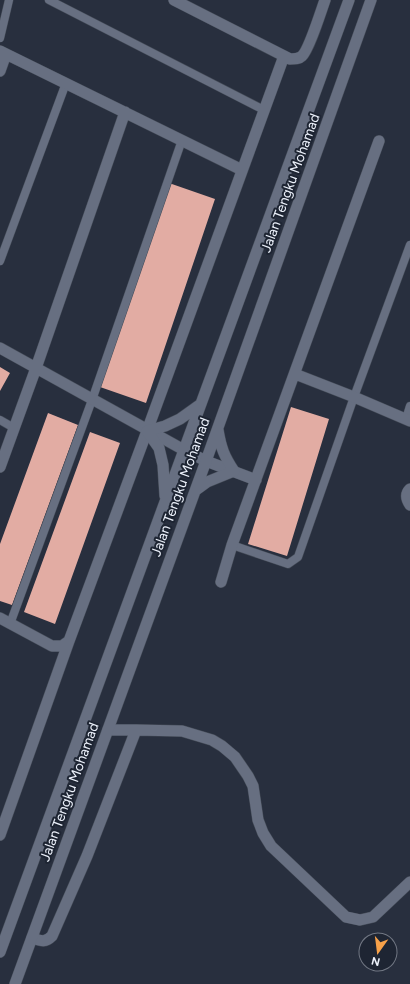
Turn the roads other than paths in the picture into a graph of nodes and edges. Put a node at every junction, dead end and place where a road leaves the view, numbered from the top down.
1 (9, 0) edge
2 (49, 0) edge
3 (174, 0) edge
4 (325, 0) edge
5 (349, 0) edge
6 (371, 0) edge
7 (0, 38) edge
8 (3, 52) edge
9 (284, 56) junction
10 (0, 71) edge
11 (66, 83) junction
12 (264, 110) junction
13 (125, 112) junction
14 (182, 140) junction
15 (379, 141) dead end
16 (242, 170) junction
17 (410, 245) edge
18 (0, 261) edge
19 (0, 348) edge
20 (36, 368) junction
21 (295, 374) junction
22 (354, 397) junction
23 (92, 400) junction
24 (201, 404) junction
25 (410, 406) edge
26 (0, 420) edge
27 (408, 420) edge
28 (14, 428) junction
29 (218, 428) junction
30 (147, 431) junction
31 (184, 450) junction
32 (206, 461) junction
33 (0, 467) edge
34 (234, 472) junction
35 (256, 480) junction
36 (410, 489) edge
37 (196, 490) junction
38 (166, 500) junction
39 (410, 505) edge
40 (232, 545) junction
41 (221, 582) dead end
42 (0, 618) edge
43 (10, 624) junction
44 (69, 641) junction
45 (108, 730) junction
46 (136, 730) junction
47 (0, 835) edge
48 (410, 882) edge
49 (32, 938) junction
50 (0, 952) edge
51 (15, 984) edge

1 - 7 lane
2 - 12 lane
3 - 9 street
4 - 9 street
5 - 24 street, Jalan Tengku Mohamad
6 - 29 street, Jalan Tengku Mohamad
8 - 10 street
8 - 11 street
9 - 12 street
11 - 13 street
11 - 18 lane
12 - 16 street
13 - 14 street
13 - 20 street
14 - 16 street
14 - 23 lane
15 - 21 street
16 - 30 street
17 - 22 lane
19 - 20 street
20 - 23 street
20 - 28 street
21 - 22 street
21 - 35 street
22 - 27 street
22 - 40 lane
23 - 30 street
23 - 43 lane
24 - 30 street
24 - 31 street, Jalan Tengku Mohamad
25 - 27 lane
26 - 28 lane
28 - 33 street
29 - 32 street, Jalan Tengku Mohamad
29 - 34 street
30 - 31 street
30 - 38 street
30 - 44 street
31 - 32 street
31 - 38 street, Jalan Tengku Mohamad
32 - 34 street
32 - 37 street, Jalan Tengku Mohamad
34 - 35 street
34 - 37 street
35 - 40 street
36 - 39 street
37 - 45 street, Jalan Tengku Mohamad
38 - 50 street, Jalan Tengku Mohamad
40 - 41 street
42 - 43 street
43 - 44 street
44 - 47 street
45 - 46 street
45 - 49 street, Jalan Tengku Mohamad
46 - 48 street
46 - 49 street
49 - 51 street, Jalan Tengku Mohamad

